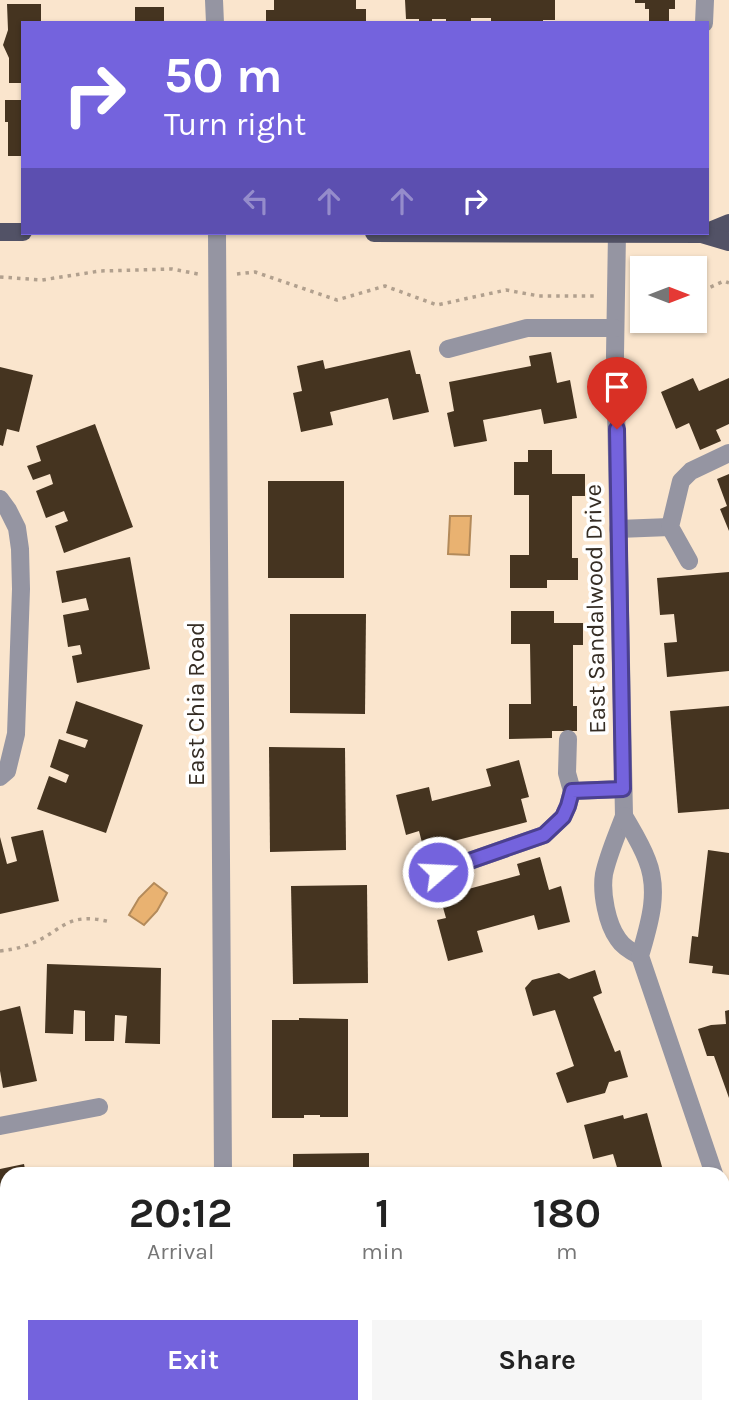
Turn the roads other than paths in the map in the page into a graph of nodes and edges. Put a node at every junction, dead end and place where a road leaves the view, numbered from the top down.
1 (214, 0) edge
2 (705, 0) edge
3 (215, 21) edge
4 (704, 21) edge
5 (729, 223) edge
6 (709, 231) edge
7 (0, 232) edge
8 (21, 232) edge
9 (709, 234) edge
10 (217, 235) edge
11 (617, 235) edge
12 (729, 242) edge
13 (615, 328) junction
14 (449, 349) dead end
15 (729, 453) edge
16 (4, 504) edge
17 (670, 527) junction
18 (618, 528) junction
19 (688, 561) dead end
20 (568, 739) dead end
21 (0, 777) edge
22 (623, 789) junction
23 (572, 791) junction
24 (624, 816) junction
25 (438, 872) dead end
26 (640, 957) junction
27 (99, 1107) dead end
28 (0, 1126) edge
29 (223, 1167) edge
30 (712, 1167) edge

1 - 3 street
2 - 4 street
5 - 6 main road
7 - 8 main road
9 - 12 main road
10 - 29 street, East Chia Road
11 - 13 street, East Sandalwood Drive
13 - 14 street
13 - 18 street, East Sandalwood Drive
15 - 17 street
16 - 21 street
17 - 18 street
17 - 19 street
18 - 22 street, East Sandalwood Drive
20 - 23 street
22 - 23 street
22 - 24 street, East Sandalwood Drive
23 - 25 street
24 - 26 street, East Sandalwood Drive
24 - 26 street, East Sandalwood Drive
26 - 30 street, East Sandalwood Drive
27 - 28 street

